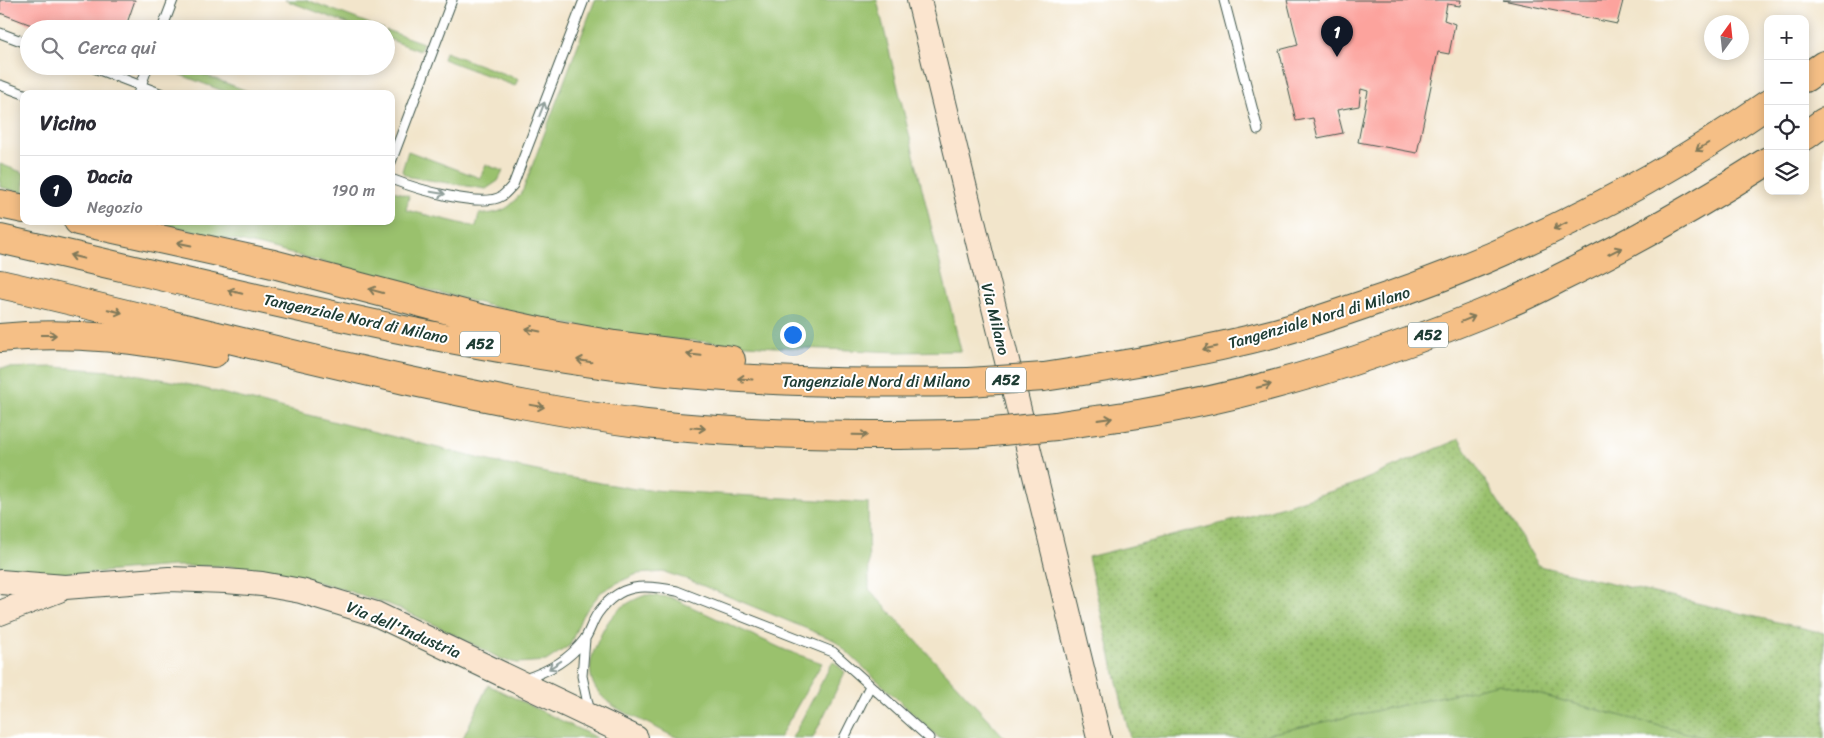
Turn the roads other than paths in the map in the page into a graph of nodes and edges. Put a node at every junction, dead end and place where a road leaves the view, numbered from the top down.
1 (173, 0) edge
2 (452, 0) edge
3 (584, 0) edge
4 (1224, 0) edge
5 (919, 6) edge
6 (165, 20) edge
7 (0, 33) edge
8 (20, 41) edge
9 (1824, 65) edge
10 (108, 75) edge
11 (145, 75) edge
12 (1809, 75) edge
13 (0, 85) edge
14 (139, 90) edge
15 (20, 92) edge
16 (1766, 105) edge
17 (1824, 122) edge
18 (1258, 130) dead end
19 (1809, 133) edge
20 (395, 151) edge
21 (1764, 163) edge
22 (395, 181) edge
23 (0, 204) edge
24 (20, 208) edge
25 (96, 225) edge
26 (0, 240) edge
27 (0, 284) edge
28 (0, 338) edge
29 (969, 382) junction
30 (489, 398) junction
31 (0, 582) edge
32 (65, 588) junction
33 (0, 613) edge
34 (585, 639) junction
35 (518, 681) junction
36 (870, 686) junction
37 (591, 715) junction
38 (636, 738) edge
39 (844, 738) edge
40 (929, 738) edge
41 (1099, 738) edge

1 - 6 lane
2 - 20 lane
22 -> 3 lane
4 - 18 lane
5 - 41 street, Via Milano
7 - 8 lane
9 - 12 highway
10 - 14 lane
11 - 14 lane
13 - 15 lane
16 -> 29 highway, Tangenziale Nord di Milano / A52, bridge
17 - 19 highway
30 -> 21 highway, A52, bridge
23 - 24 highway
29 -> 25 highway
29 -> 26 highway, Tangenziale Nord di Milano / A52
27 -> 30 highway, A52
28 -> 30 highway
31 - 32 street, Via dell'Industria
32 - 33 street, Via dell'Industria
32 - 35 street, Via dell'Industria
34 -> 35 lane
34 - 36 lane
34 - 37 lane
35 - 37 street, Via dell'Industria
36 - 39 lane
36 - 40 lane
37 - 38 street, Via dell'Industria

